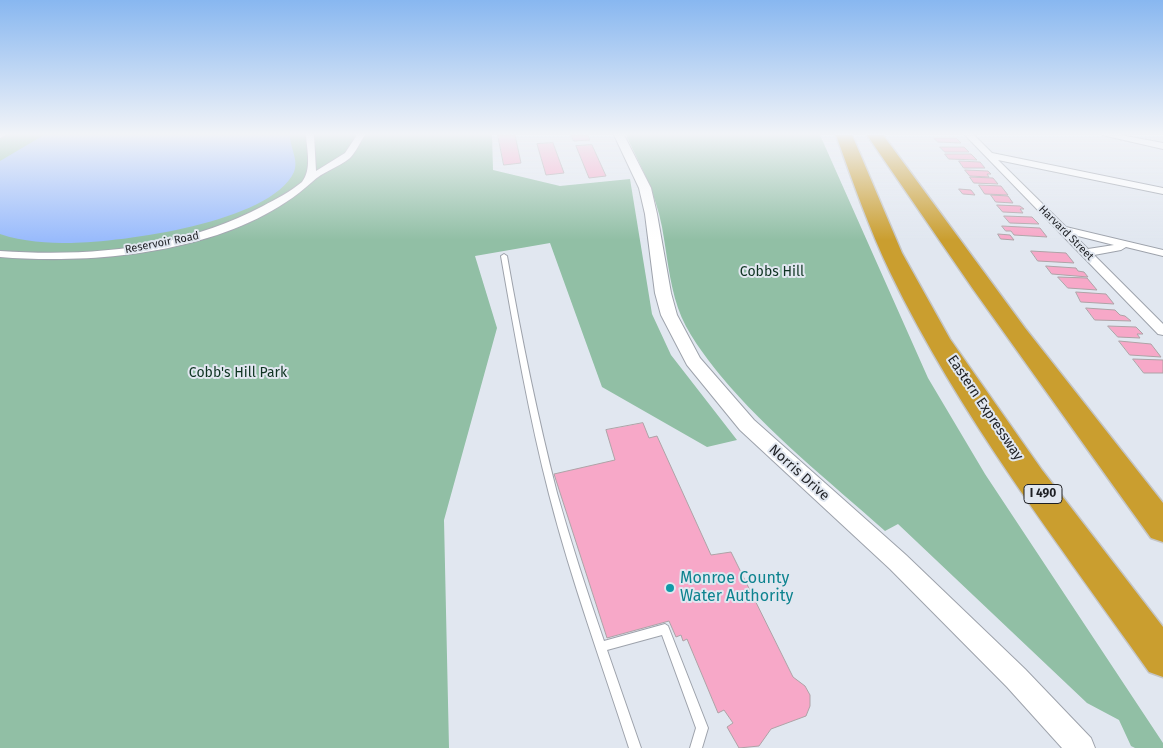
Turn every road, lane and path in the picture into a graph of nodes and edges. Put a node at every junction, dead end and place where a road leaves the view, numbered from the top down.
1 (314, 170) edge
2 (324, 170) edge
3 (636, 170) edge
4 (850, 170) edge
5 (857, 170) edge
6 (899, 170) edge
7 (914, 170) edge
8 (1004, 170) edge
9 (1061, 170) edge
10 (310, 179) junction
11 (1163, 191) edge
12 (878, 224) junction
13 (1061, 229) junction
14 (1137, 247) junction
15 (1163, 253) edge
16 (0, 254) edge
17 (1086, 254) junction
18 (504, 256) dead end
19 (992, 299) junction
20 (1163, 331) edge
21 (1163, 528) edge
22 (602, 647) junction
23 (1163, 658) edge
24 (635, 748) edge
25 (696, 748) edge
26 (1081, 748) edge

1 - 10 street
2 - 10 street, Reservoir Road
3 - 26 street, Norris Drive
4 - 12 highway
5 - 12 highway, Eastern Expressway / I 490
6 - 19 highway
7 - 19 highway
8 - 13 street, Harvard Street
9 - 11 street
10 - 16 street, Reservoir Road
12 - 23 highway, Eastern Expressway / I 490
13 - 14 street
13 - 17 street, Harvard Street
14 - 15 street
14 - 17 street
17 - 20 street, Harvard Street
18 - 22 lane
19 - 21 highway
22 - 24 lane
22 - 25 lane

